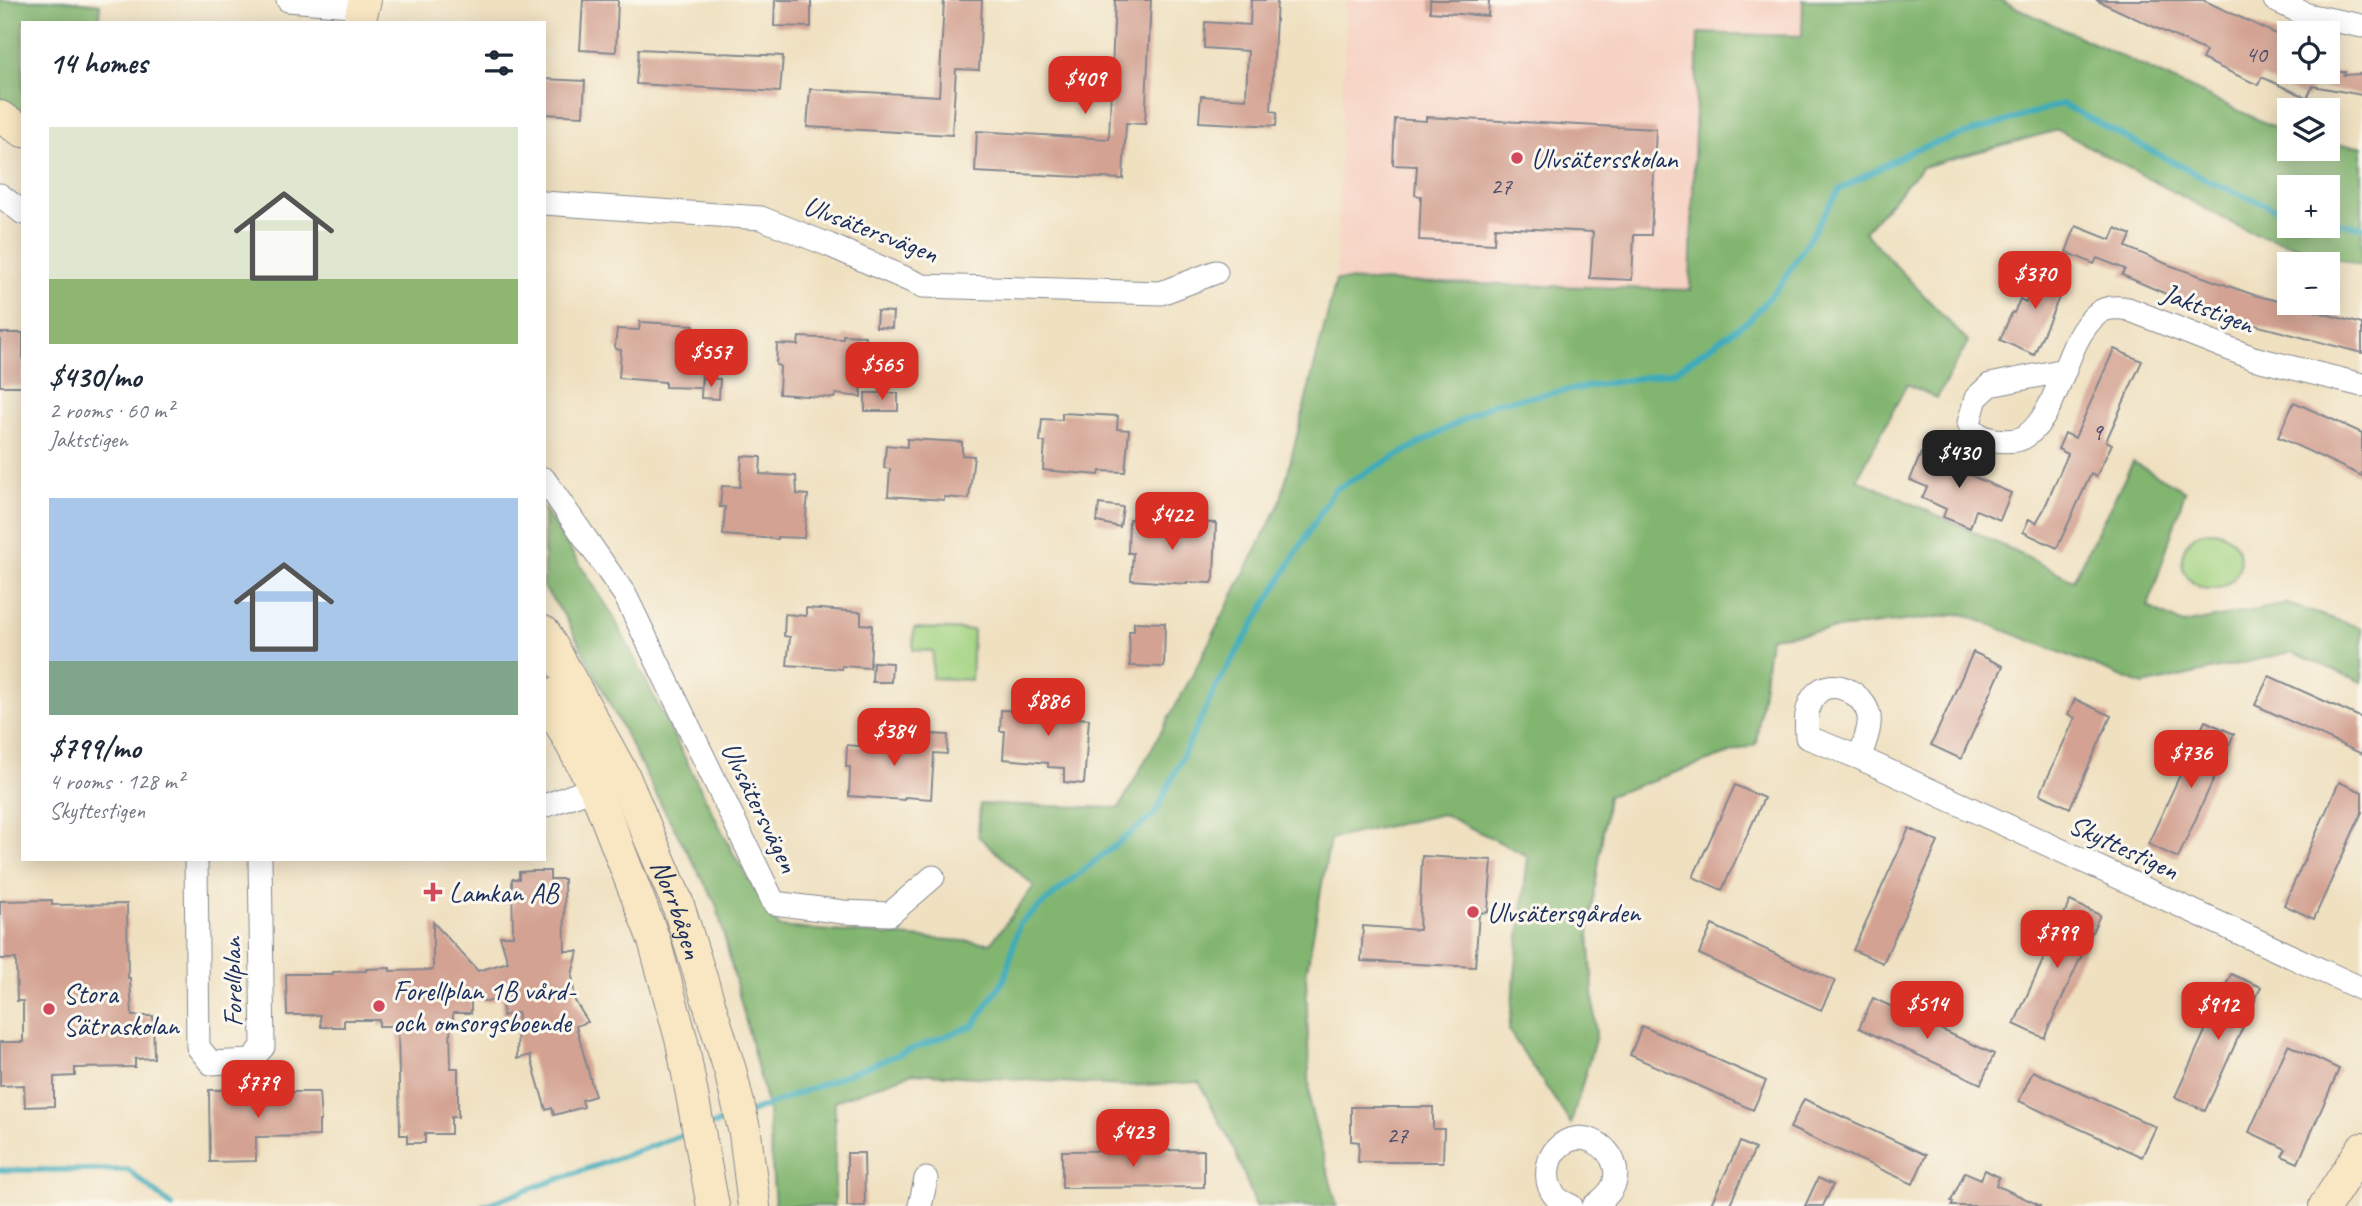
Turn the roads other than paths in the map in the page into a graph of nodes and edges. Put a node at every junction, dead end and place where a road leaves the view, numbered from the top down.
1 (288, 0) edge
2 (2275, 0) edge
3 (363, 10) edge
4 (2362, 26) edge
5 (0, 117) edge
6 (21, 130) edge
7 (0, 195) edge
8 (546, 203) edge
9 (21, 211) edge
10 (1216, 272) dead end
11 (2065, 370) dead end
12 (2362, 385) edge
13 (546, 482) edge
14 (546, 636) edge
15 (546, 697) edge
16 (1860, 758) dead end
17 (624, 776) junction
18 (595, 788) junction
19 (546, 805) edge
20 (196, 861) edge
21 (260, 861) edge
22 (933, 877) dead end
23 (2362, 989) edge
24 (2362, 1149) edge
25 (926, 1179) dead end
26 (1606, 1202) edge
27 (713, 1206) edge
28 (754, 1206) edge
29 (920, 1206) edge
30 (1571, 1206) edge
31 (2325, 1206) edge

1 - 3 street
2 - 4 street
5 - 6 street
7 - 9 street
8 - 10 street, Ulvsätersvägen
11 - 12 street, Jaktstigen
13 - 22 street, Ulvsätersvägen
14 - 17 street, Norrbågen
15 - 18 street, Norrbågen
16 - 23 street, Skyttestigen
17 - 18 street
17 - 28 street, Norrbågen
18 - 19 street
18 - 27 street, Norrbågen
20 - 21 street, Forellplan
24 - 31 street
25 - 29 street
26 - 30 street

